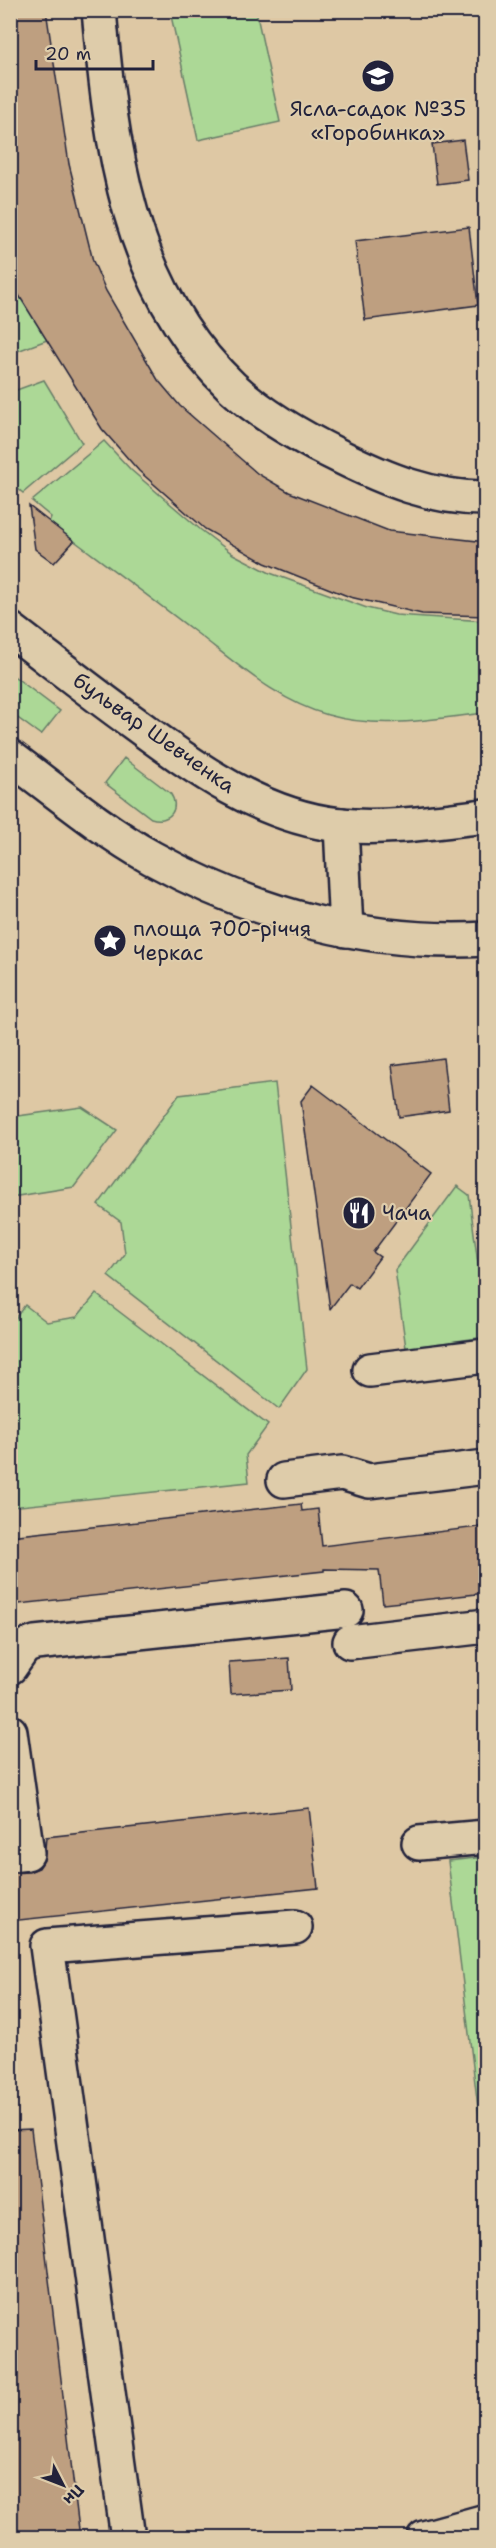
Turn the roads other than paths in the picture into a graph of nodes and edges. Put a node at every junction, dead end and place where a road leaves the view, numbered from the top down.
1 (99, 10) edge
2 (486, 498) edge
3 (10, 629) edge
4 (10, 757) edge
5 (486, 816) edge
6 (341, 825) junction
7 (346, 930) junction
8 (486, 939) edge
9 (486, 1356) edge
10 (370, 1370) dead end
11 (486, 1467) edge
12 (284, 1480) dead end
13 (346, 1610) dead end
14 (486, 1626) edge
15 (350, 1642) dead end
16 (10, 1667) edge
17 (10, 1732) edge
18 (486, 1837) edge
19 (420, 1843) dead end
20 (10, 1855) edge
21 (295, 1927) dead end
22 (486, 2521) edge
23 (128, 2538) edge
24 (424, 2538) edge

1 - 2 main road
3 - 6 main road, бульвар Шевченка
4 - 7 main road
5 - 6 main road, бульвар Шевченка
6 - 7 main road
7 - 8 main road
9 - 10 main road
11 - 12 main road
13 - 16 main road
14 - 15 main road
17 - 20 main road
18 - 19 main road
21 - 23 main road
22 - 24 main road

